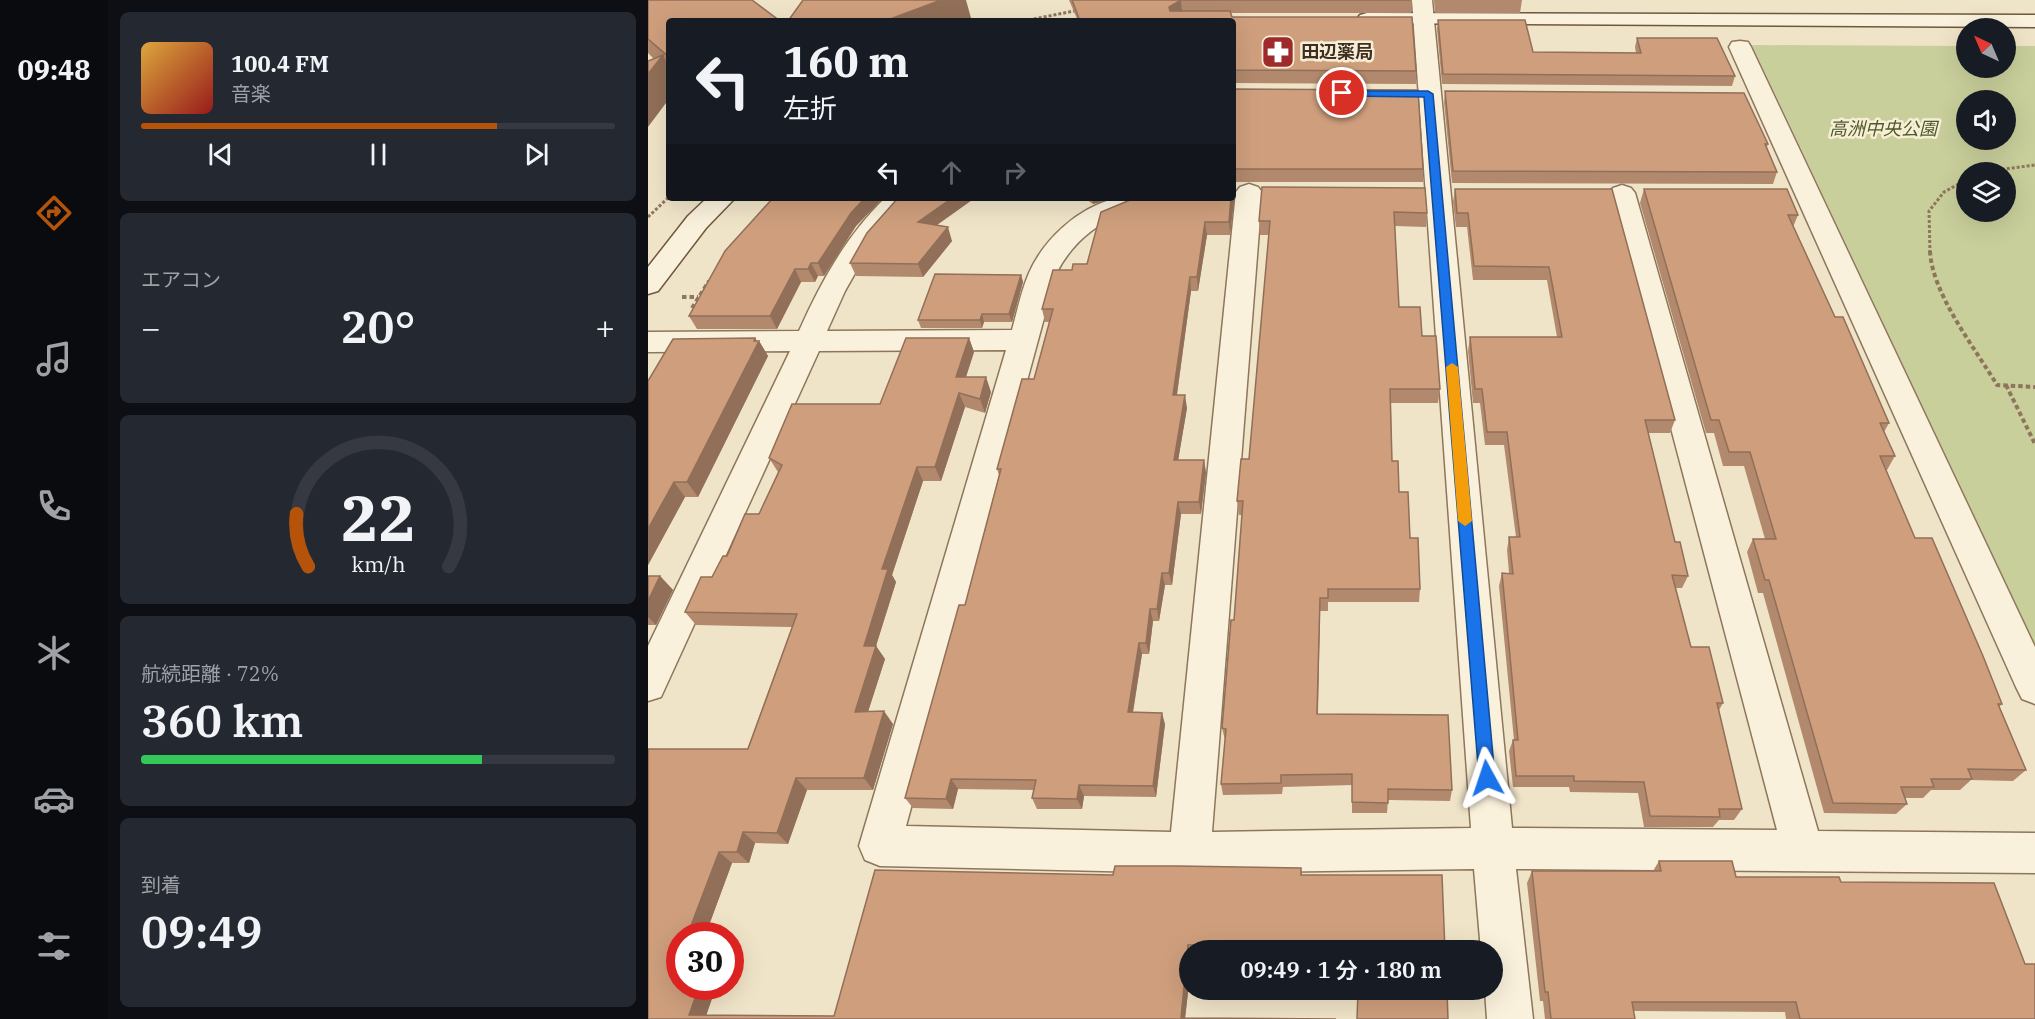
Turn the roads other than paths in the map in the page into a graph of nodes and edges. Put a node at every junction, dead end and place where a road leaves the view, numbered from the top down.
1 (1827, 0) edge
2 (1423, 10) edge
3 (1343, 20) edge
4 (1839, 20) junction
5 (2035, 21) edge
6 (1740, 47) dead end
7 (1252, 192) edge
8 (1622, 193) dead end
9 (719, 201) edge
10 (896, 201) edge
11 (1135, 201) edge
12 (648, 285) edge
13 (1024, 340) junction
14 (648, 342) edge
15 (810, 343) junction
16 (648, 685) edge
17 (2035, 687) edge
18 (1493, 848) junction
19 (1803, 849) junction
20 (1190, 853) junction
21 (2035, 853) edge
22 (1510, 1019) edge

1 - 4 street
2 - 3 street
2 - 4 street
2 - 18 street
4 - 5 street
6 - 17 street
7 - 20 street
8 - 19 street
9 - 12 street
10 - 15 street
11 - 13 street
13 - 15 street
13 - 20 street
14 - 15 street
15 - 16 street
18 - 19 street
18 - 20 street
18 - 22 street
19 - 21 street

